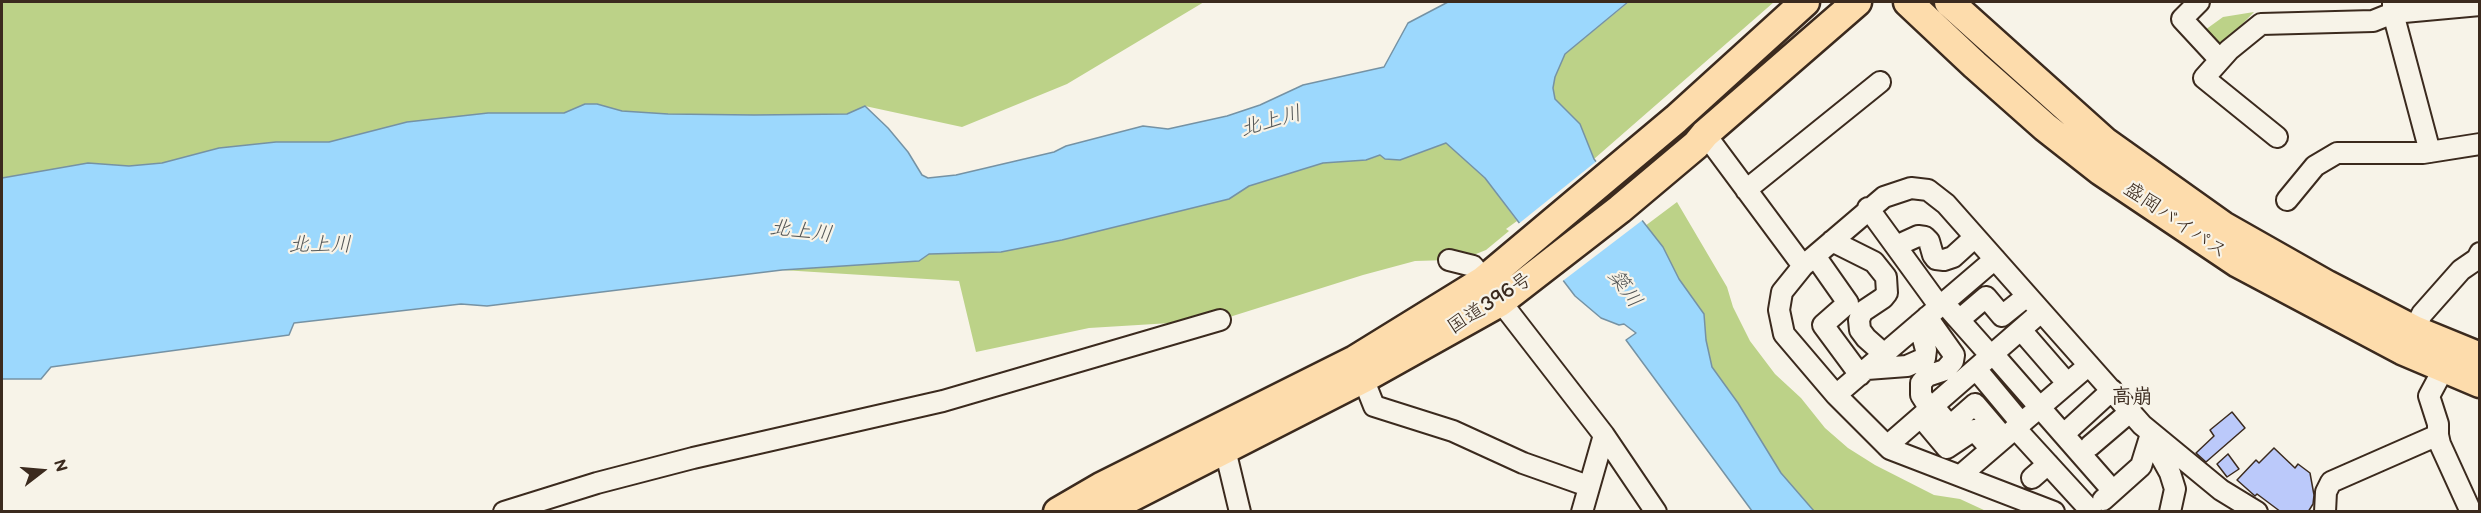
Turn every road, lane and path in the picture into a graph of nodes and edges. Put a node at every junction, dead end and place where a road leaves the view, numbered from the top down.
1 (1805, 2) edge
2 (1857, 2) edge
3 (1908, 2) edge
4 (1949, 2) edge
5 (2199, 2) edge
6 (2480, 4) edge
7 (2393, 7) edge
8 (2220, 60) junction
9 (1880, 82) dead end
10 (2277, 137) dead end
11 (1701, 139) junction
12 (2480, 144) edge
13 (2430, 152) junction
14 (1746, 190) junction
15 (2287, 200) dead end
16 (1868, 208) junction
17 (1975, 237) junction
18 (1832, 241) junction
19 (1896, 246) junction
20 (2480, 253) edge
21 (1449, 260) dead end
22 (1995, 260) junction
23 (1809, 261) junction
24 (1500, 285) junction
25 (2027, 296) junction
26 (2042, 312) junction
27 (1932, 313) junction
28 (1220, 320) dead end
29 (1959, 320) junction
30 (2021, 330) junction
31 (2414, 330) junction
32 (1884, 354) junction
33 (1992, 355) junction
34 (2480, 357) edge
35 (2089, 365) junction
36 (2444, 368) junction
37 (1359, 369) junction
38 (1976, 369) junction
39 (1863, 372) junction
40 (2067, 383) junction
41 (2480, 383) edge
42 (2112, 390) junction
43 (1836, 395) junction
44 (2040, 406) junction
45 (1928, 411) junction
46 (2141, 424) junction
47 (2064, 434) junction
48 (1604, 435) junction
49 (2008, 435) junction
50 (2438, 435) junction
51 (1223, 439) junction
52 (1887, 446) junction
53 (2090, 446) dead end
54 (2048, 464) junction
55 (1961, 475) junction
56 (2032, 478) dead end
57 (1588, 486) junction
58 (2113, 491) junction
59 (2091, 511) edge
60 (504, 512) edge
61 (1058, 512) edge
62 (1102, 512) edge
63 (1240, 512) edge
64 (1582, 512) edge
65 (1656, 512) edge
66 (2054, 512) edge
67 (2170, 512) edge
68 (2257, 512) edge
69 (2325, 512) edge
70 (2470, 512) edge

1 - 24 highway, 国道396号
2 - 11 highway, 国道396号
3 - 36 highway, 盛岡バイパス
4 - 31 highway, 盛岡バイパス
5 - 8 street
6 - 7 street
7 - 8 street
7 - 13 street
8 - 10 street
9 - 14 street
11 - 14 street
11 - 24 highway, 国道396号
12 - 13 street
13 - 15 street
14 - 23 street
16 - 17 street
16 - 18 street
16 - 19 street
17 - 19 street
17 - 22 street
18 - 23 street
18 - 32 street
19 - 27 street
20 - 31 street
21 - 24 street
22 - 25 street
22 - 27 street
23 - 39 street
23 - 43 street
24 - 37 highway, 国道396号
24 - 48 street
25 - 26 street
25 - 29 street
26 - 30 street
26 - 35 street
27 - 29 street
27 - 32 street
27 - 39 street
27 - 45 street
28 - 60 street
29 - 33 street
30 - 33 street
30 - 40 street
31 - 34 highway, 盛岡バイパス
32 - 39 street
33 - 38 street
33 - 44 street
35 - 40 street
35 - 42 street
36 - 41 highway, 盛岡バイパス
36 - 50 street
37 - 51 highway, 国道396号
37 - 57 street
38 - 45 street
38 - 49 street
39 - 43 street
40 - 44 street
42 - 46 street
42 - 47 street
43 - 52 street
44 - 47 street
44 - 49 street
45 - 49 street
45 - 52 street
46 - 53 street
46 - 58 street
46 - 67 street
46 - 68 street
47 - 58 street
48 - 57 street
48 - 65 street
49 - 54 street
49 - 55 street
50 - 69 street
50 - 70 street
51 - 61 highway, 国道396号
51 - 62 highway, 国道396号
51 - 63 street
52 - 55 street
54 - 56 street
54 - 59 street
55 - 66 street
57 - 64 street
58 - 59 street

